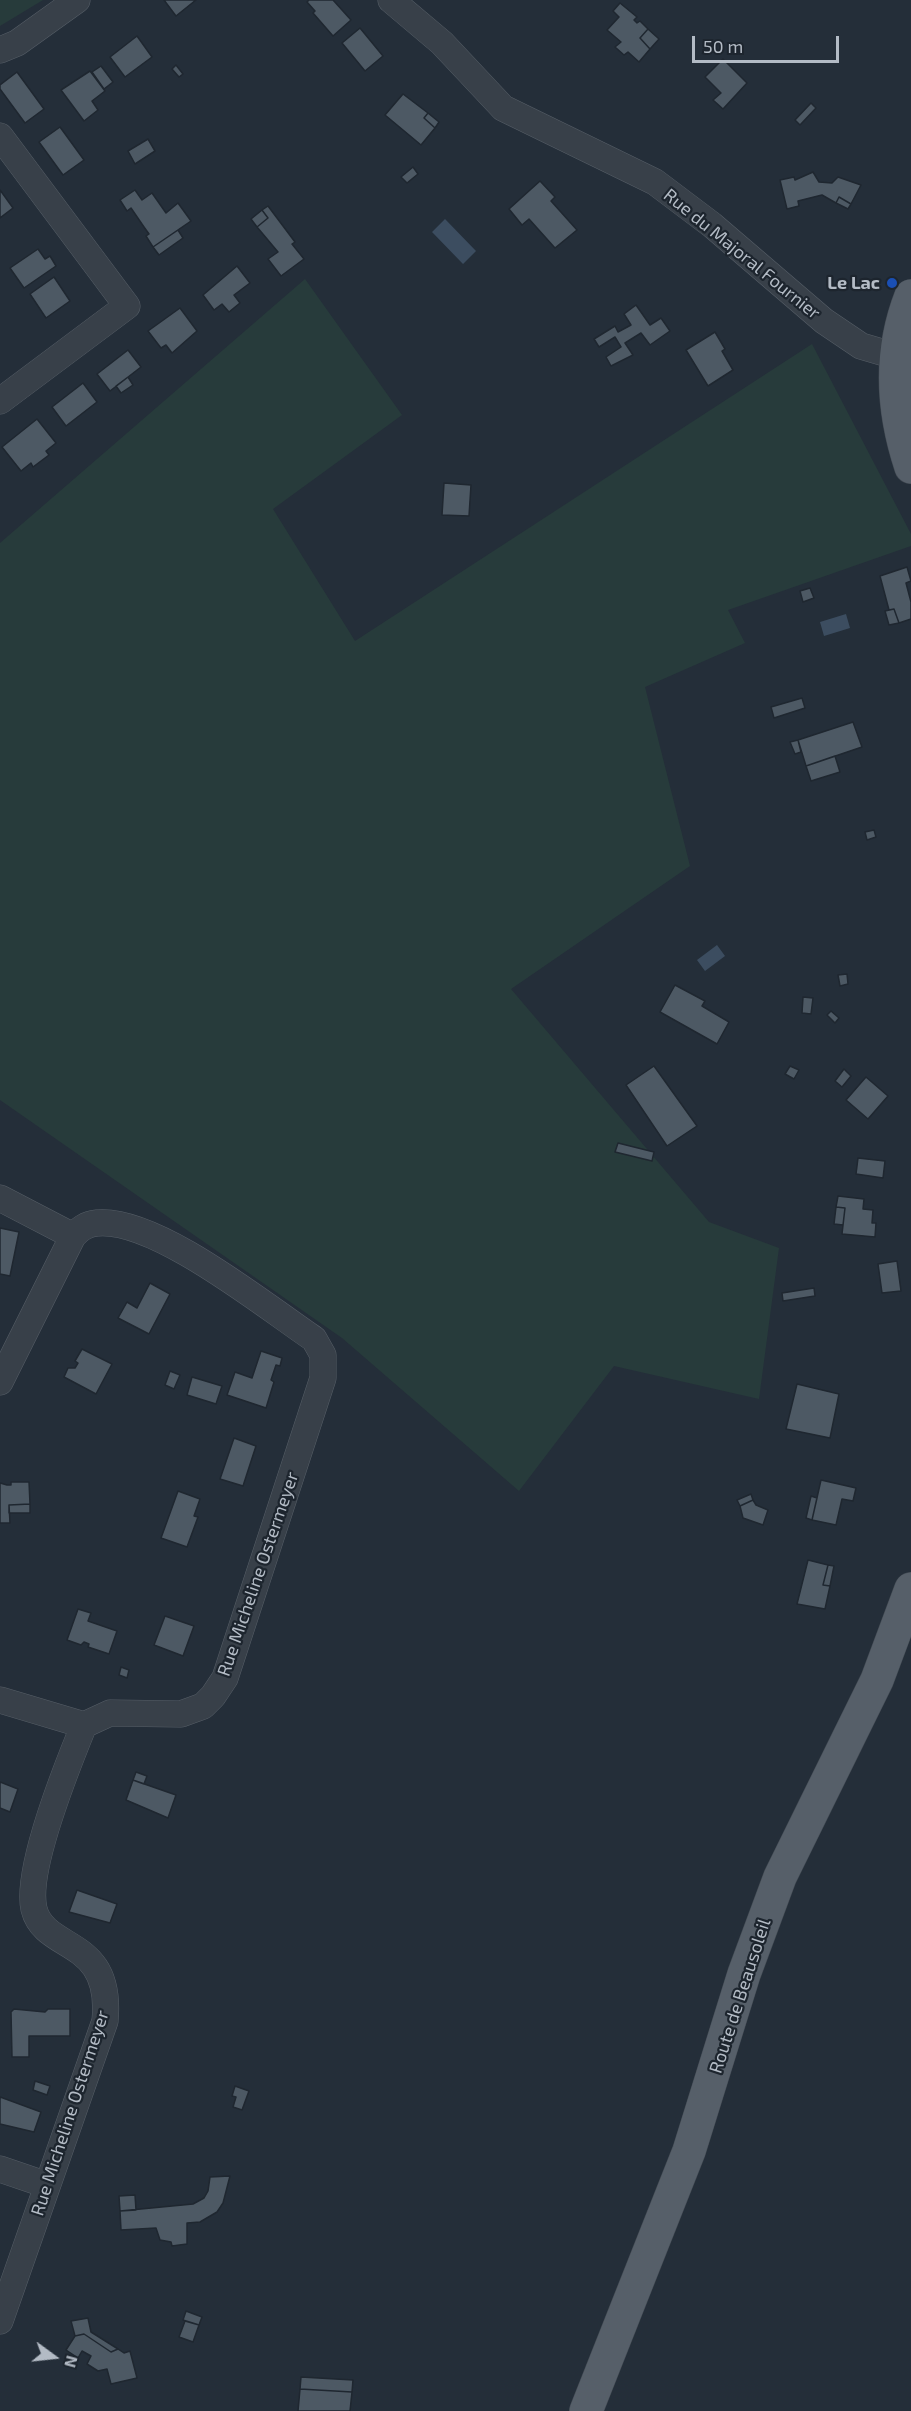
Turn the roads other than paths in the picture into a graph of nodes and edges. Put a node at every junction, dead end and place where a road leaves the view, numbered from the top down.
1 (77, 0) edge
2 (391, 0) edge
3 (0, 50) edge
4 (2, 143) edge
5 (911, 296) edge
6 (895, 356) junction
7 (0, 401) edge
8 (911, 467) edge
9 (0, 1198) edge
10 (73, 1236) junction
11 (0, 1382) edge
12 (911, 1589) edge
13 (0, 1700) edge
14 (84, 1725) junction
15 (0, 2169) edge
16 (47, 2184) junction
17 (0, 2321) edge
18 (586, 2411) edge

1 - 3 street
2 - 6 street, Rue du Majoral Fournier
4 - 7 street
5 - 6 main road
6 - 8 main road
9 - 10 street
10 - 11 street
10 - 14 street, Rue Micheline Ostermeyer
12 - 18 main road, Route de Beausoleil
13 - 14 street
14 - 16 street, Rue Micheline Ostermeyer
15 - 16 street
16 - 17 street, Rue Micheline Ostermeyer

